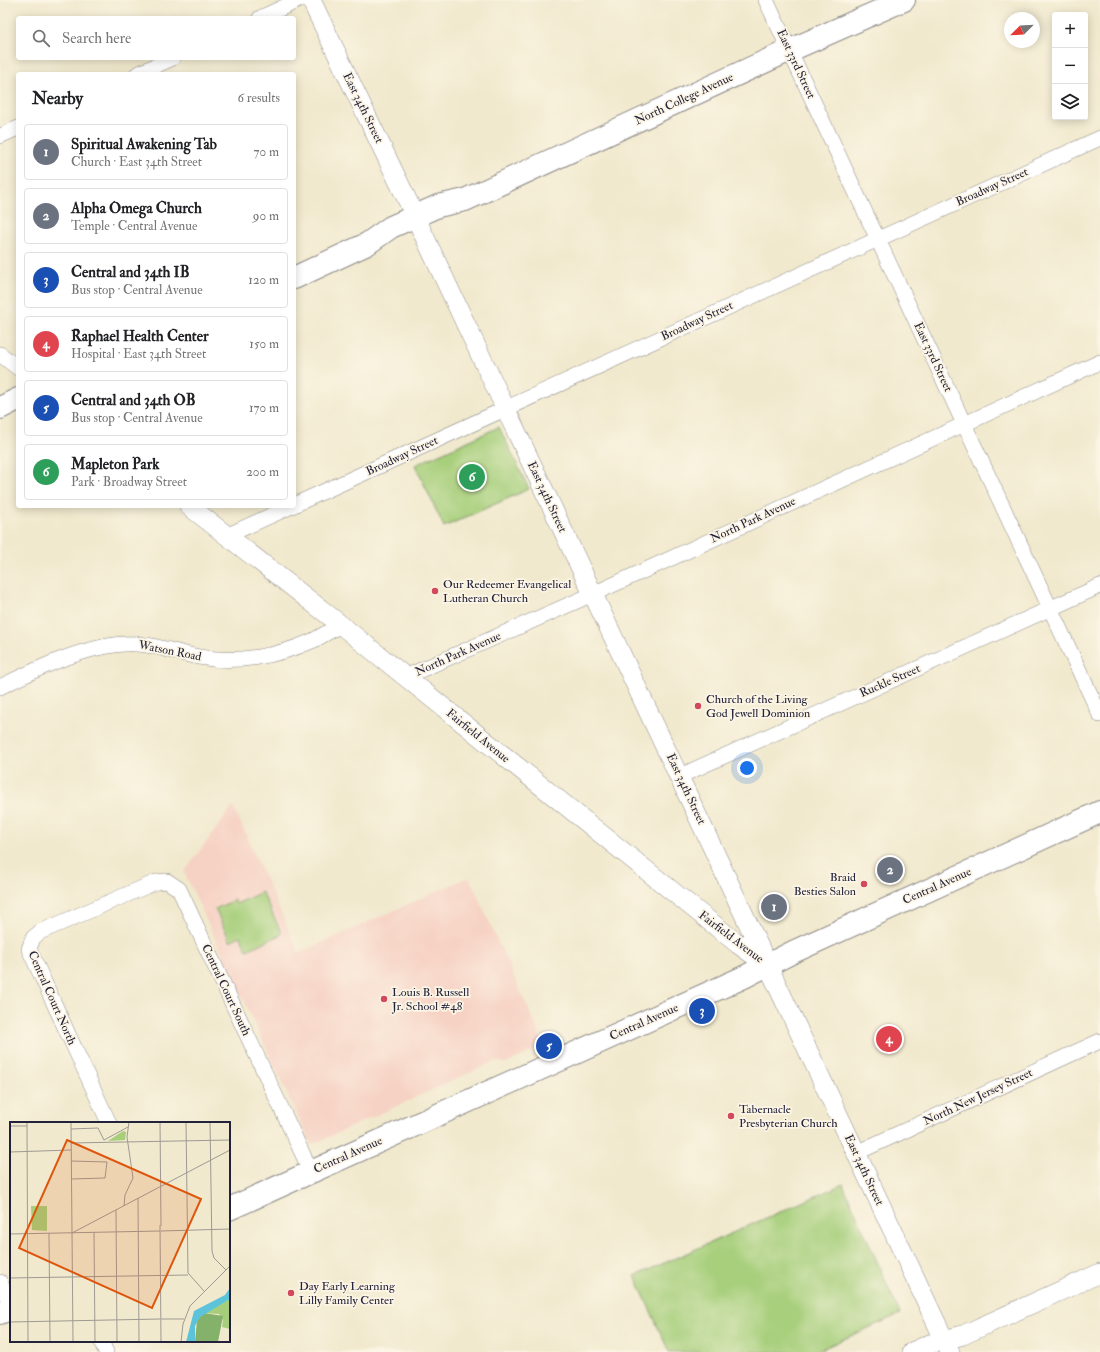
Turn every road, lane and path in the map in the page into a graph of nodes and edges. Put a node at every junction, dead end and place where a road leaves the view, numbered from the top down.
1 (299, 0) edge
2 (311, 0) edge
3 (766, 0) edge
4 (904, 0) edge
5 (264, 16) edge
6 (789, 50) junction
7 (168, 60) edge
8 (142, 72) edge
9 (16, 129) edge
10 (0, 136) edge
11 (1100, 138) edge
12 (417, 222) junction
13 (878, 238) junction
14 (296, 277) edge
15 (0, 354) edge
16 (1100, 362) edge
17 (16, 366) edge
18 (16, 400) edge
19 (0, 408) edge
20 (505, 409) junction
21 (964, 424) junction
22 (296, 505) edge
23 (191, 508) edge
24 (289, 508) edge
25 (226, 536) junction
26 (1100, 586) edge
27 (593, 594) junction
28 (1050, 608) junction
29 (341, 625) junction
30 (405, 677) junction
31 (0, 687) edge
32 (1100, 715) edge
33 (680, 776) junction
34 (1100, 812) edge
35 (97, 908) joint
36 (768, 965) junction
37 (1100, 1042) edge
38 (109, 1122) edge
39 (856, 1153) junction
40 (311, 1172) junction
41 (230, 1209) edge
42 (1100, 1273) edge
43 (0, 1282) edge
44 (10, 1305) edge
45 (10, 1308) edge
46 (0, 1313) edge
47 (101, 1342) edge
48 (947, 1346) edge
49 (106, 1352) edge
50 (912, 1352) edge

1 - 5 street
2 - 12 street, East 34th Street
3 - 6 street, East 33rd Street
4 - 6 main road, North College Avenue
6 - 12 main road, North College Avenue
6 - 13 street, East 33rd Street
7 - 8 street
9 - 10 street
11 - 13 street, Broadway Street
12 - 14 main road, North College Avenue
12 - 20 street, East 34th Street
13 - 20 street, Broadway Street
13 - 21 street, East 33rd Street
15 - 17 street
16 - 21 street, North Park Avenue
18 - 19 main road
20 - 22 street, Broadway Street
20 - 27 street, East 34th Street
21 - 27 street, North Park Avenue
21 - 28 street, East 33rd Street
23 - 25 street, Fairfield Avenue
24 - 25 street, Broadway Street
25 - 29 street, Fairfield Avenue
26 - 28 street, Ruckle Street
27 - 30 street, North Park Avenue
27 - 33 street, East 34th Street
28 - 32 street, East 33rd Street
28 - 33 street, Ruckle Street
29 - 30 street, Fairfield Avenue
29 - 31 street, Watson Road
30 - 36 street, Fairfield Avenue
33 - 36 street, East 34th Street
34 - 36 main road, Central Avenue
35 - 38 street, Central Court North
35 - 40 street, Central Court South
36 - 39 street, East 34th Street
36 - 40 main road, Central Avenue
37 - 39 street, North New Jersey Street
39 - 48 street, East 34th Street
40 - 41 main road, Central Avenue
42 - 48 street
43 - 44 street
45 - 46 main road
47 - 49 street
48 - 50 street

